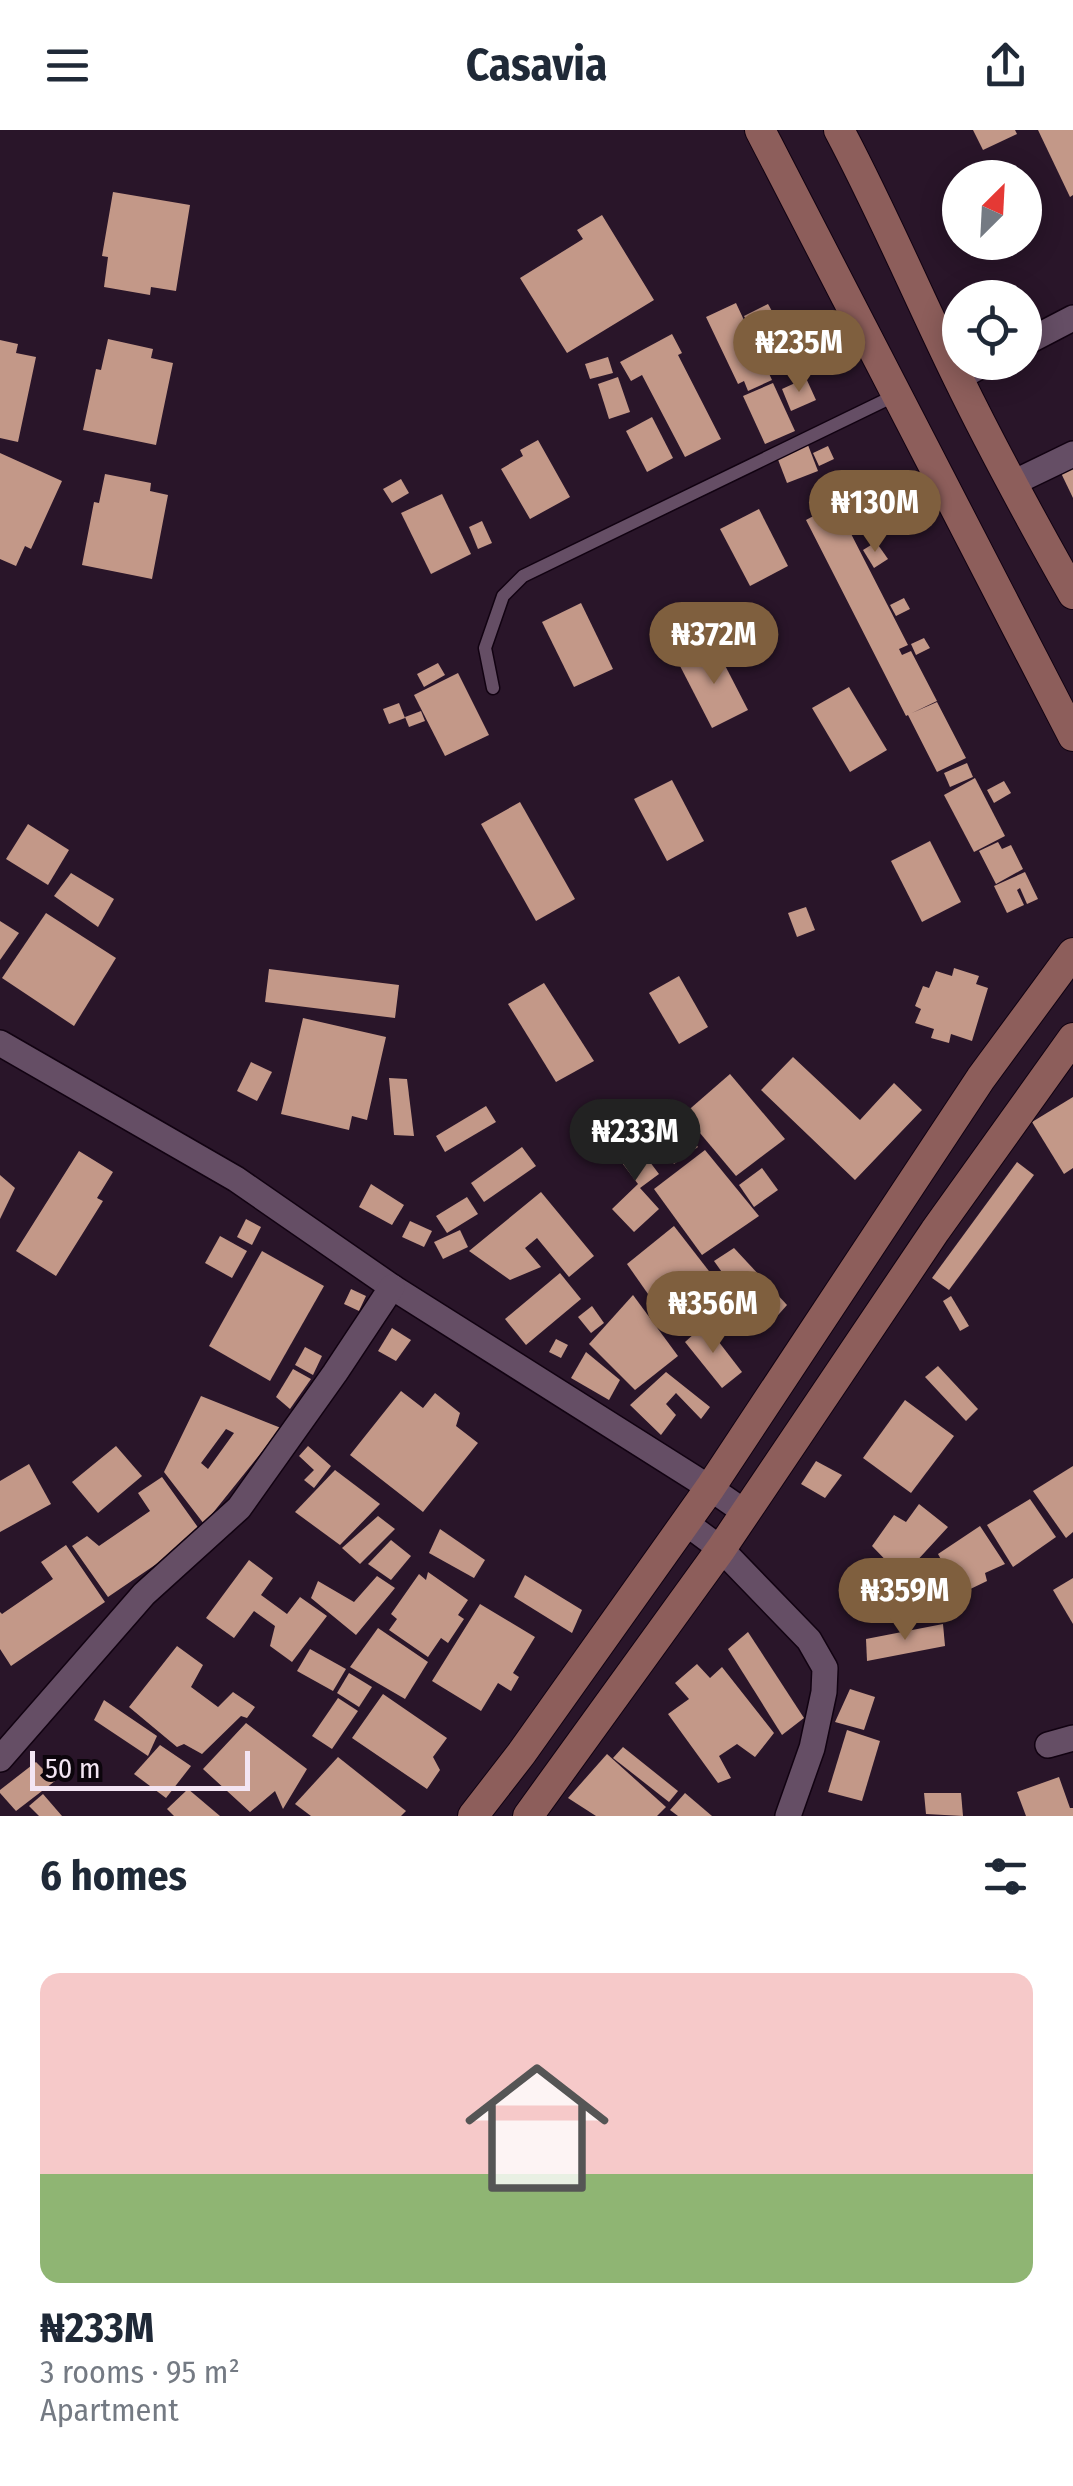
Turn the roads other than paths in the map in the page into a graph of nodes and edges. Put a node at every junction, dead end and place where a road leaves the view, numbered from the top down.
1 (760, 130) edge
2 (839, 130) edge
3 (1073, 318) edge
4 (1042, 334) edge
5 (942, 344) edge
6 (959, 380) edge
7 (898, 394) junction
8 (1073, 454) edge
9 (1011, 484) junction
10 (1073, 594) edge
11 (493, 688) dead end
12 (1073, 736) edge
13 (1073, 953) edge
14 (1073, 1038) edge
15 (0, 1043) edge
16 (392, 1286) junction
17 (710, 1488) junction
18 (746, 1513) junction
19 (686, 1523) junction
20 (721, 1549) junction
21 (0, 1759) edge
22 (474, 1816) edge
23 (528, 1816) edge
24 (788, 1816) edge

1 - 7 street
2 - 5 street
3 - 4 street
6 - 9 street
7 - 11 lane
7 - 12 street
8 - 9 street
9 - 10 street
13 - 17 street
14 - 18 street
15 - 16 street
16 - 17 street
16 - 21 street
17 - 18 street
17 - 19 street
18 - 20 street
19 - 20 street
19 - 22 street
20 - 23 street
20 - 24 street

